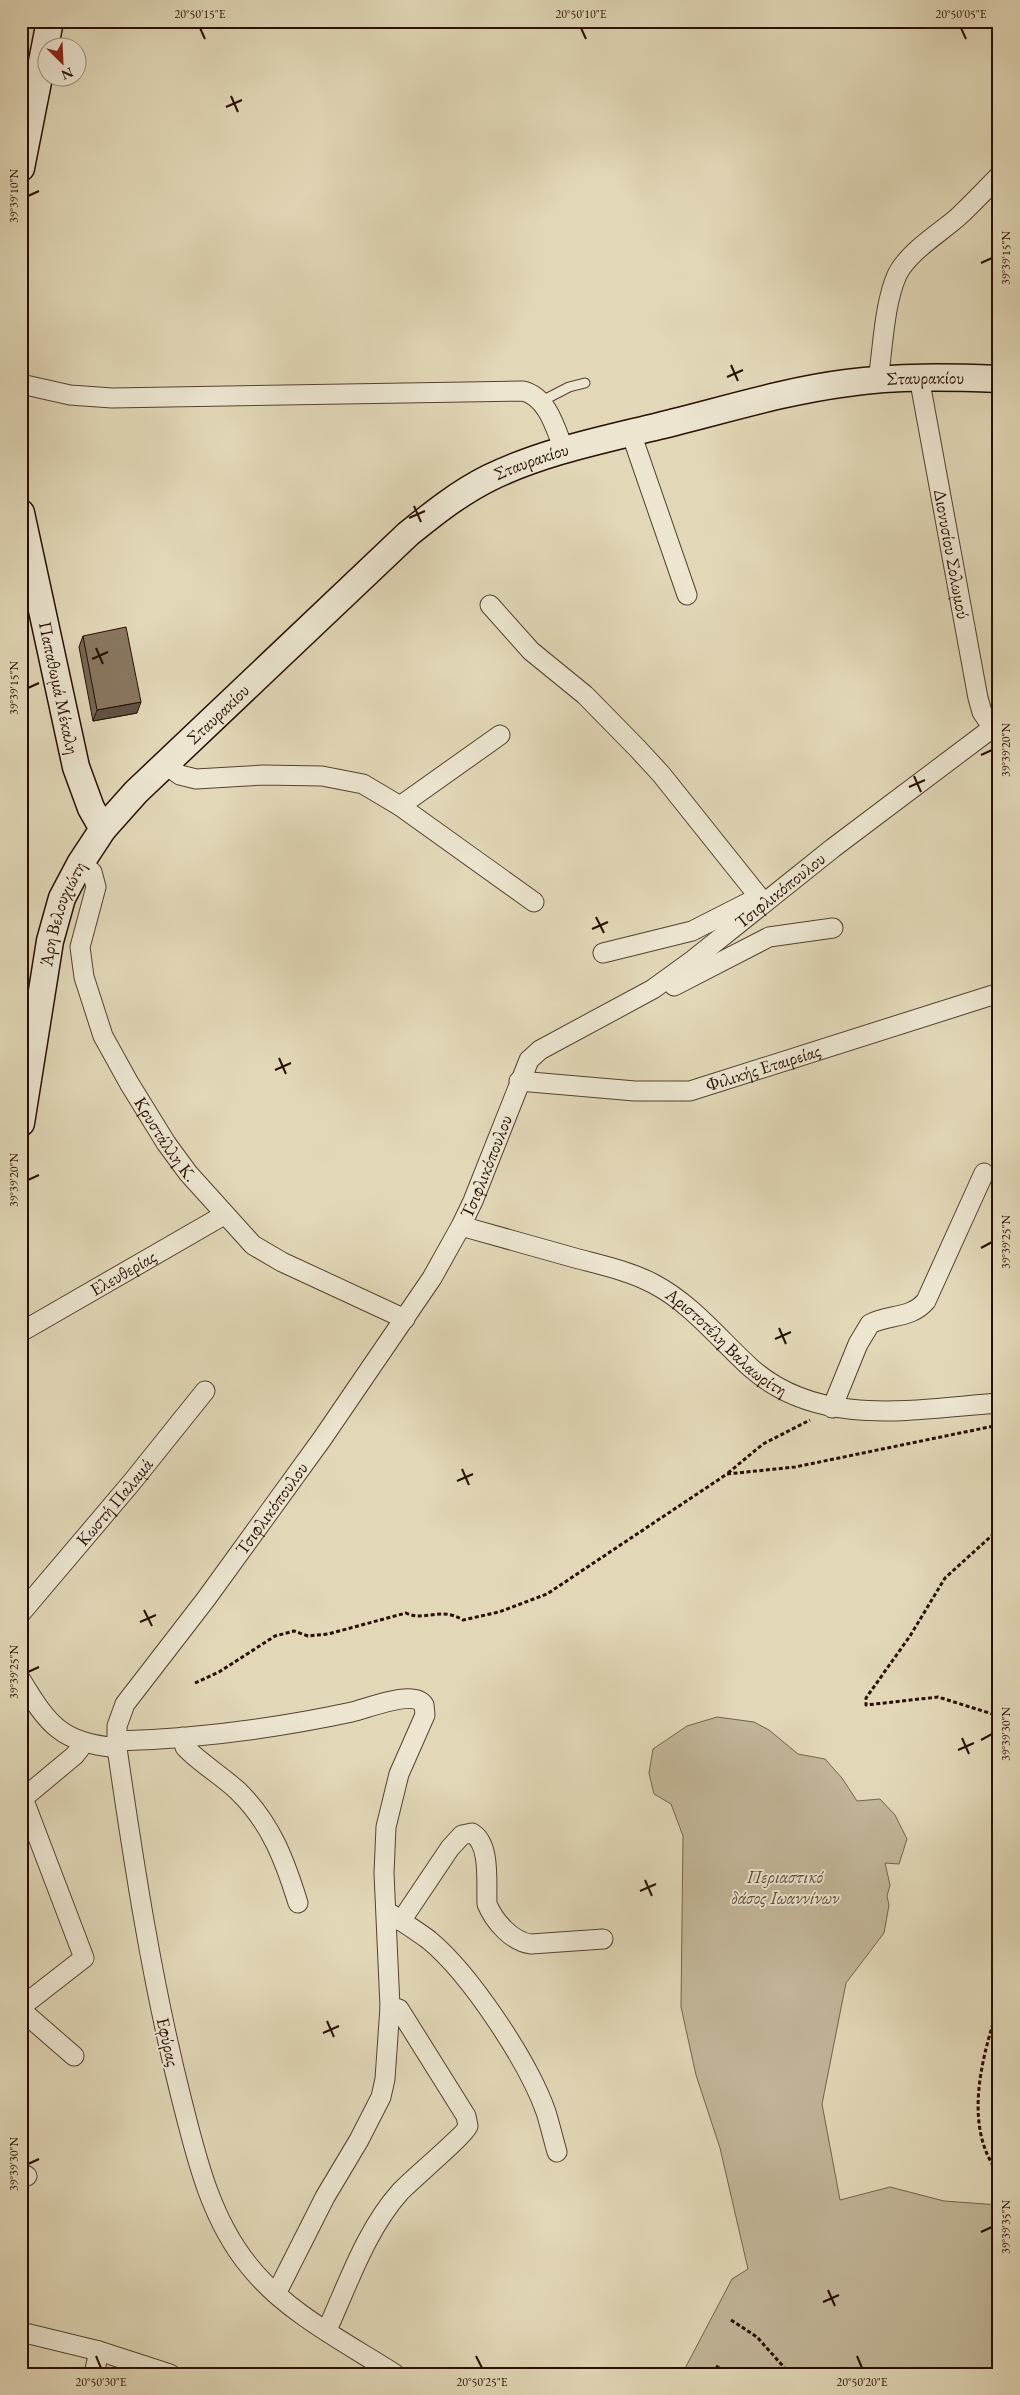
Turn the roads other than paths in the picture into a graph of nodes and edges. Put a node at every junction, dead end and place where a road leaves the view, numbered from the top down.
1 (50, 21) edge
2 (21, 168) edge
3 (999, 176) edge
4 (918, 377) junction
5 (999, 379) edge
6 (878, 380) junction
7 (585, 383) dead end
8 (21, 384) edge
9 (540, 402) junction
10 (631, 433) junction
11 (564, 450) junction
12 (21, 513) edge
13 (29, 580) edge
14 (686, 595) dead end
15 (490, 605) dead end
16 (995, 725) edge
17 (500, 734) dead end
18 (165, 764) junction
19 (400, 806) junction
20 (103, 829) junction
21 (80, 864) junction
22 (534, 902) dead end
23 (764, 903) junction
24 (833, 928) dead end
25 (603, 953) dead end
26 (999, 993) edge
27 (642, 996) junction
28 (519, 1081) junction
29 (21, 1124) edge
30 (984, 1173) dead end
31 (224, 1215) junction
32 (462, 1226) junction
33 (405, 1320) junction
34 (21, 1332) edge
35 (205, 1391) dead end
36 (999, 1403) edge
37 (832, 1408) junction
38 (21, 1613) edge
39 (21, 1680) edge
40 (182, 1737) junction
41 (84, 1743) junction
42 (117, 1744) junction
43 (22, 1799) edge
44 (298, 1903) dead end
45 (394, 1916) junction
46 (603, 1939) dead end
47 (390, 2006) junction
48 (21, 2009) edge
49 (74, 2056) dead end
50 (557, 2152) dead end
51 (276, 2294) junction
52 (327, 2330) junction
53 (21, 2332) edge
54 (98, 2351) junction
55 (94, 2374) edge
56 (170, 2374) edge
57 (395, 2374) edge

1 - 2 street
3 - 6 street
4 - 5 street, Σταυρακίου
4 - 6 street, Σταυρακίου
4 - 16 street, Διονυσίου Σολωμού
6 - 10 street, Σταυρακίου
7 - 9 lane
8 - 9 street
9 - 11 street
10 - 11 street, Σταυρακίου
10 - 14 street
11 - 18 street, Σταυρακίου
12 - 13 street, Παπαθωμά Μέκαλη
13 - 20 street, Παπαθωμά Μέκαλη
15 - 23 street
16 - 23 street, Τσιφλικόπουλου
17 - 19 street
18 - 19 street
18 - 20 street, Άρη Βελουχιώτη
19 - 22 street
20 - 21 street, Άρη Βελουχιώτη
21 - 29 street, Άρη Βελουχιώτη
21 - 31 street, Κρυστάλλη Κ.
23 - 25 street
23 - 27 street, Τσιφλικόπουλου
24 - 27 street
26 - 28 street, Φιλικής Εταιρείας
27 - 28 street, Τσιφλικόπουλου
28 - 32 street, Τσιφλικόπουλου
30 - 37 street
31 - 33 street, Κρυστάλλη Κ.
31 - 34 street, Ελευθερίας
32 - 33 street, Τσιφλικόπουλου
32 - 37 street, Αριστοτέλη Βαλαωρίτη
33 - 42 street, Τσιφλικόπουλου
35 - 38 street, Κωστή Παλαμά
36 - 37 street, Αριστοτέλη Βαλαωρίτη
39 - 41 street
40 - 42 street
40 - 44 street
40 - 45 street
41 - 42 street
41 - 43 street
42 - 51 street, Εφύρας
43 - 48 street
45 - 46 street
45 - 47 street
45 - 50 street
47 - 51 street
47 - 52 street
48 - 49 street
51 - 52 street, Εφύρας
52 - 57 street, Εφύρας
53 - 54 street
54 - 55 street
54 - 56 street

